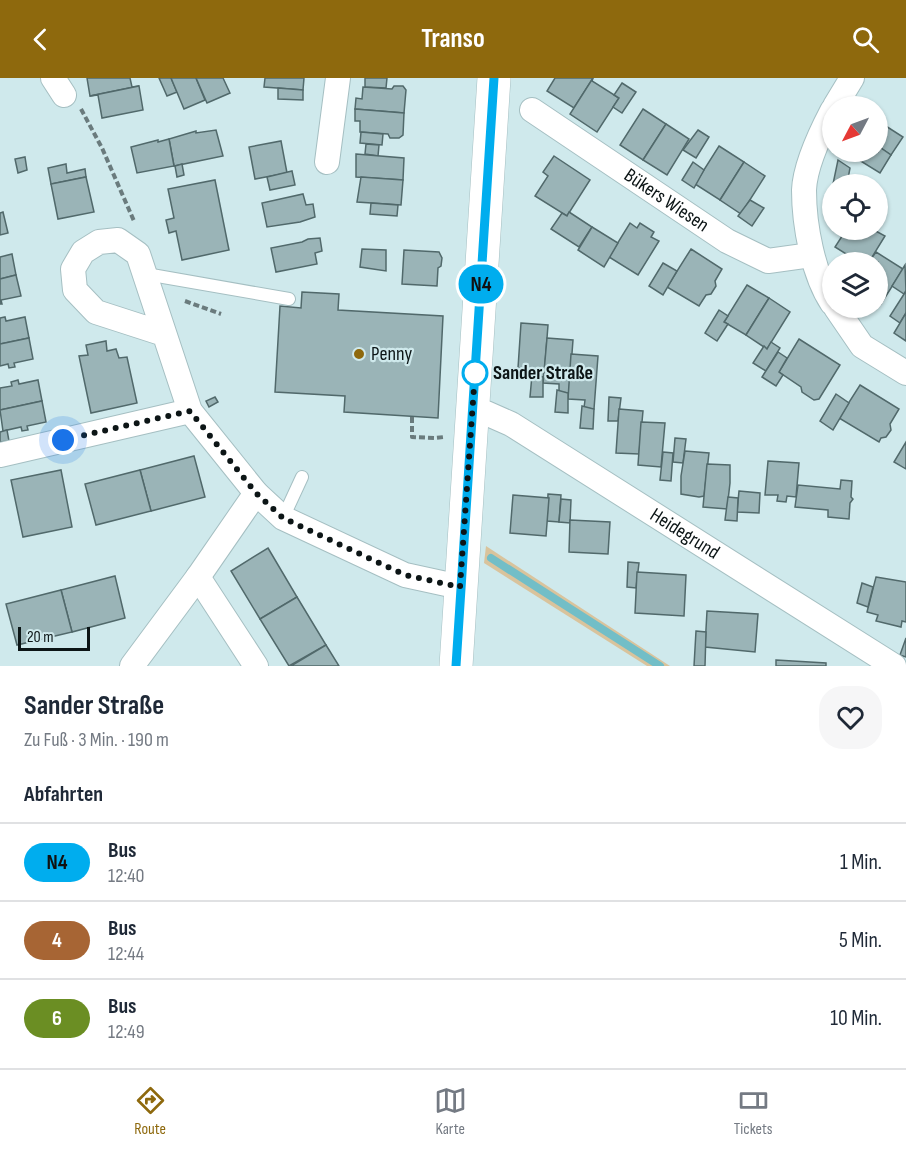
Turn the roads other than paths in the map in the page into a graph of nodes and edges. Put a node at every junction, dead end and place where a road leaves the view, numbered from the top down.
1 (338, 78) edge
2 (494, 78) edge
3 (852, 78) edge
4 (841, 96) edge
5 (532, 110) dead end
6 (822, 134) edge
7 (327, 162) dead end
8 (811, 255) junction
9 (142, 264) junction
10 (822, 282) edge
11 (289, 299) dead end
12 (843, 318) edge
13 (164, 334) junction
14 (906, 373) edge
15 (190, 411) junction
16 (473, 411) junction
17 (0, 455) edge
18 (302, 477) dead end
19 (256, 493) junction
20 (283, 518) junction
21 (198, 577) junction
22 (460, 587) junction
23 (132, 666) edge
24 (256, 666) edge
25 (456, 666) edge
26 (894, 666) edge

1 - 7 street
2 - 16 street
3 - 4 street
5 - 8 street, Bükers Wiesen
6 - 8 street
8 - 10 street
9 - 11 lane
9 - 13 street
9 - 13 street
12 - 14 street
13 - 15 street
15 - 17 street
15 - 19 street
16 - 22 street
16 - 26 street, Heidegrund
18 - 20 lane
19 - 20 street
19 - 21 street
20 - 22 street
21 - 23 street
21 - 24 street
22 - 25 street

